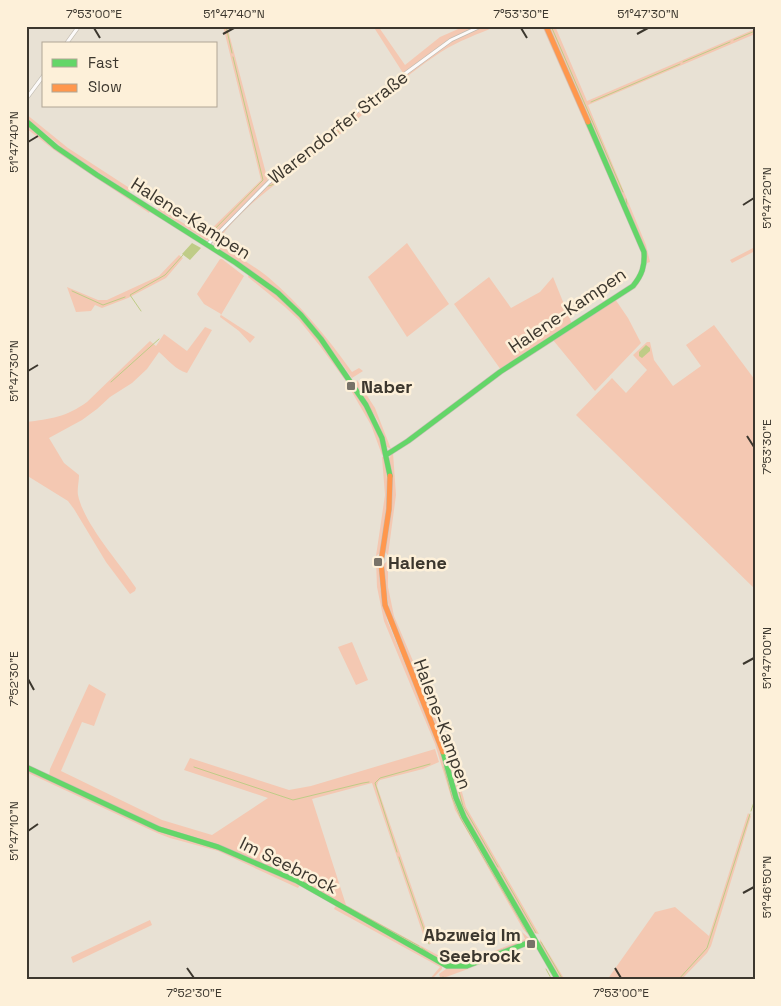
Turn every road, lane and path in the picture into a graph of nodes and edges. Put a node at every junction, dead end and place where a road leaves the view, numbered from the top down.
1 (79, 26) edge
2 (482, 26) edge
3 (546, 26) edge
4 (67, 42) edge
5 (42, 78) edge
6 (26, 99) edge
7 (26, 121) edge
8 (208, 244) junction
9 (386, 455) junction
10 (26, 767) edge
11 (535, 940) junction
12 (558, 980) edge

1 - 4 street
2 - 8 street, Warendorfer Straße
3 - 9 street, Halene-Kampen
5 - 6 street
7 - 8 street, Halene-Kampen
8 - 9 street, Halene-Kampen
9 - 11 street, Halene-Kampen
10 - 11 street, Im Seebrock
11 - 12 street, Halene-Kampen

